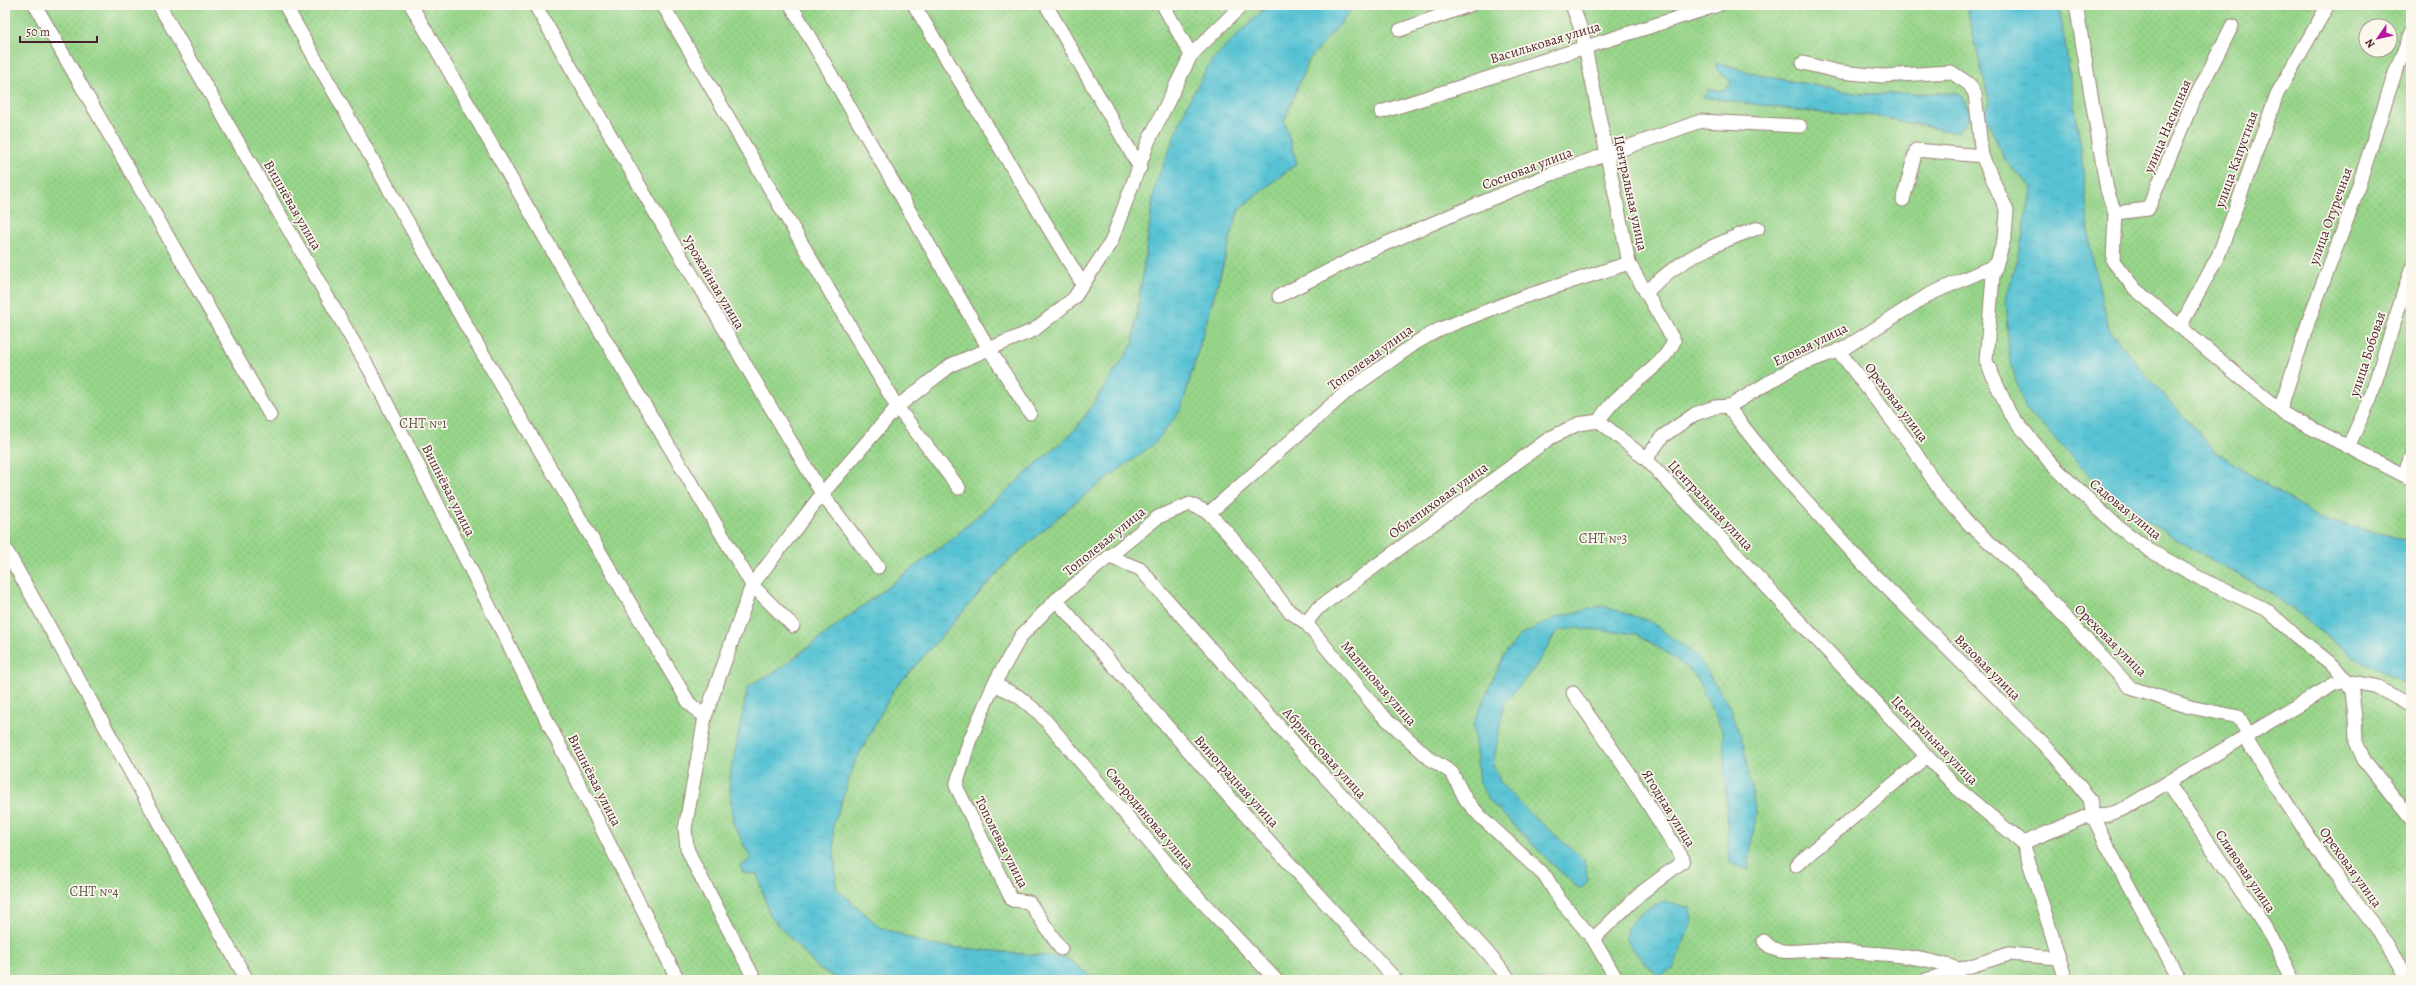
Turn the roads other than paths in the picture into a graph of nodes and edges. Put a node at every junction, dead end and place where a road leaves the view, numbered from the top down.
1 (35, 5) edge
2 (159, 5) edge
3 (284, 5) edge
4 (411, 5) edge
5 (535, 5) edge
6 (663, 5) edge
7 (791, 5) edge
8 (914, 5) edge
9 (1046, 5) edge
10 (1162, 5) edge
11 (1242, 5) edge
12 (1470, 5) edge
13 (1572, 5) edge
14 (1718, 5) edge
15 (2328, 5) edge
16 (2079, 6) edge
17 (2232, 26) dead end
18 (1400, 30) dead end
19 (2411, 33) edge
20 (1585, 47) junction
21 (1191, 55) junction
22 (1803, 63) dead end
23 (1381, 112) dead end
24 (1800, 126) dead end
25 (1606, 154) junction
26 (1982, 156) junction
27 (1140, 168) junction
28 (1903, 200) dead end
29 (2115, 213) junction
30 (1758, 228) dead end
31 (1629, 263) junction
32 (1996, 265) junction
33 (2411, 269) edge
34 (1083, 285) junction
35 (1646, 293) junction
36 (1279, 296) dead end
37 (2180, 327) junction
38 (990, 349) junction
39 (1838, 350) junction
40 (1727, 406) junction
41 (897, 407) junction
42 (2280, 410) junction
43 (1030, 413) dead end
44 (270, 415) dead end
45 (1599, 421) junction
46 (2348, 447) junction
47 (2411, 456) edge
48 (1646, 459) junction
49 (2407, 477) edge
50 (959, 488) dead end
51 (822, 494) junction
52 (1209, 513) junction
53 (5, 548) edge
54 (1110, 557) junction
55 (878, 567) dead end
56 (752, 585) junction
57 (1056, 600) junction
58 (1306, 622) junction
59 (793, 626) dead end
60 (2346, 681) junction
61 (994, 684) junction
62 (1574, 694) dead end
63 (2411, 706) edge
64 (705, 717) junction
65 (2248, 736) junction
66 (1927, 756) junction
67 (2168, 783) junction
68 (2093, 816) junction
69 (2411, 819) edge
70 (2023, 843) junction
71 (1796, 865) dead end
72 (1593, 939) junction
73 (1764, 941) dead end
74 (1061, 949) dead end
75 (2059, 958) junction
76 (1959, 969) junction
77 (247, 980) edge
78 (678, 980) edge
79 (756, 980) edge
80 (1276, 980) edge
81 (1396, 980) edge
82 (1510, 980) edge
83 (1616, 980) edge
84 (1926, 980) edge
85 (2066, 980) edge
86 (2180, 980) edge
87 (2293, 980) edge
88 (2406, 980) edge

1 - 44 street
2 - 78 street, Вишнёвая улица
3 - 64 street
4 - 56 street
5 - 51 street, Урожайная улица
6 - 41 street
7 - 38 street
8 - 34 street
9 - 27 street
10 - 21 street
11 - 21 street
12 - 18 street
13 - 20 street, Центральная улица
14 - 20 street, Васильковая улица
15 - 37 street, улица Капустная
16 - 29 street
17 - 29 street, улица Насыпная
19 - 42 street, улица Огуречная
20 - 23 street, Васильковая улица
20 - 25 street, Центральная улица
21 - 27 street
22 - 26 street, Садовая улица
24 - 25 street, Сосновая улица
25 - 31 street, Центральная улица
25 - 36 street, Сосновая улица
26 - 28 street
26 - 32 street, Садовая улица
27 - 34 street
29 - 37 street
30 - 35 street
31 - 35 street, Центральная улица
31 - 52 street, Тополевая улица
32 - 39 street, Еловая улица
32 - 60 street, Садовая улица
33 - 46 street, улица Бобовая
34 - 38 street
35 - 45 street, Центральная улица
37 - 42 street
38 - 41 street
38 - 43 street
39 - 40 street, Еловая улица
39 - 65 street, Ореховая улица
40 - 48 street, Еловая улица
40 - 68 street, Вязовая улица
41 - 50 street
41 - 51 street
42 - 46 street
45 - 48 street, Центральная улица
45 - 58 street, Облепиховая улица
46 - 49 street
47 - 49 street
48 - 66 street, Центральная улица
51 - 55 street, Урожайная улица
51 - 56 street
52 - 54 street, Тополевая улица
52 - 58 street, Малиновая улица
53 - 77 street
54 - 57 street, Тополевая улица
54 - 82 street, Абрикосовая улица
56 - 59 street
56 - 64 street
57 - 61 street, Тополевая улица
57 - 81 street, Виноградная улица
58 - 72 street, Малиновая улица
60 - 63 street
60 - 65 street
60 - 69 street, Садовая улица
61 - 74 street, Тополевая улица
61 - 80 street, Смородиновая улица
62 - 72 street, Ягодная улица
64 - 79 street
65 - 67 street
65 - 88 street, Ореховая улица
66 - 70 street, Центральная улица
66 - 71 street
67 - 68 street
67 - 87 street, Сливовая улица
68 - 70 street
68 - 86 street, Вязовая улица
70 - 75 street
72 - 83 street, Малиновая улица
73 - 76 street
75 - 76 street
75 - 85 street
76 - 84 street

